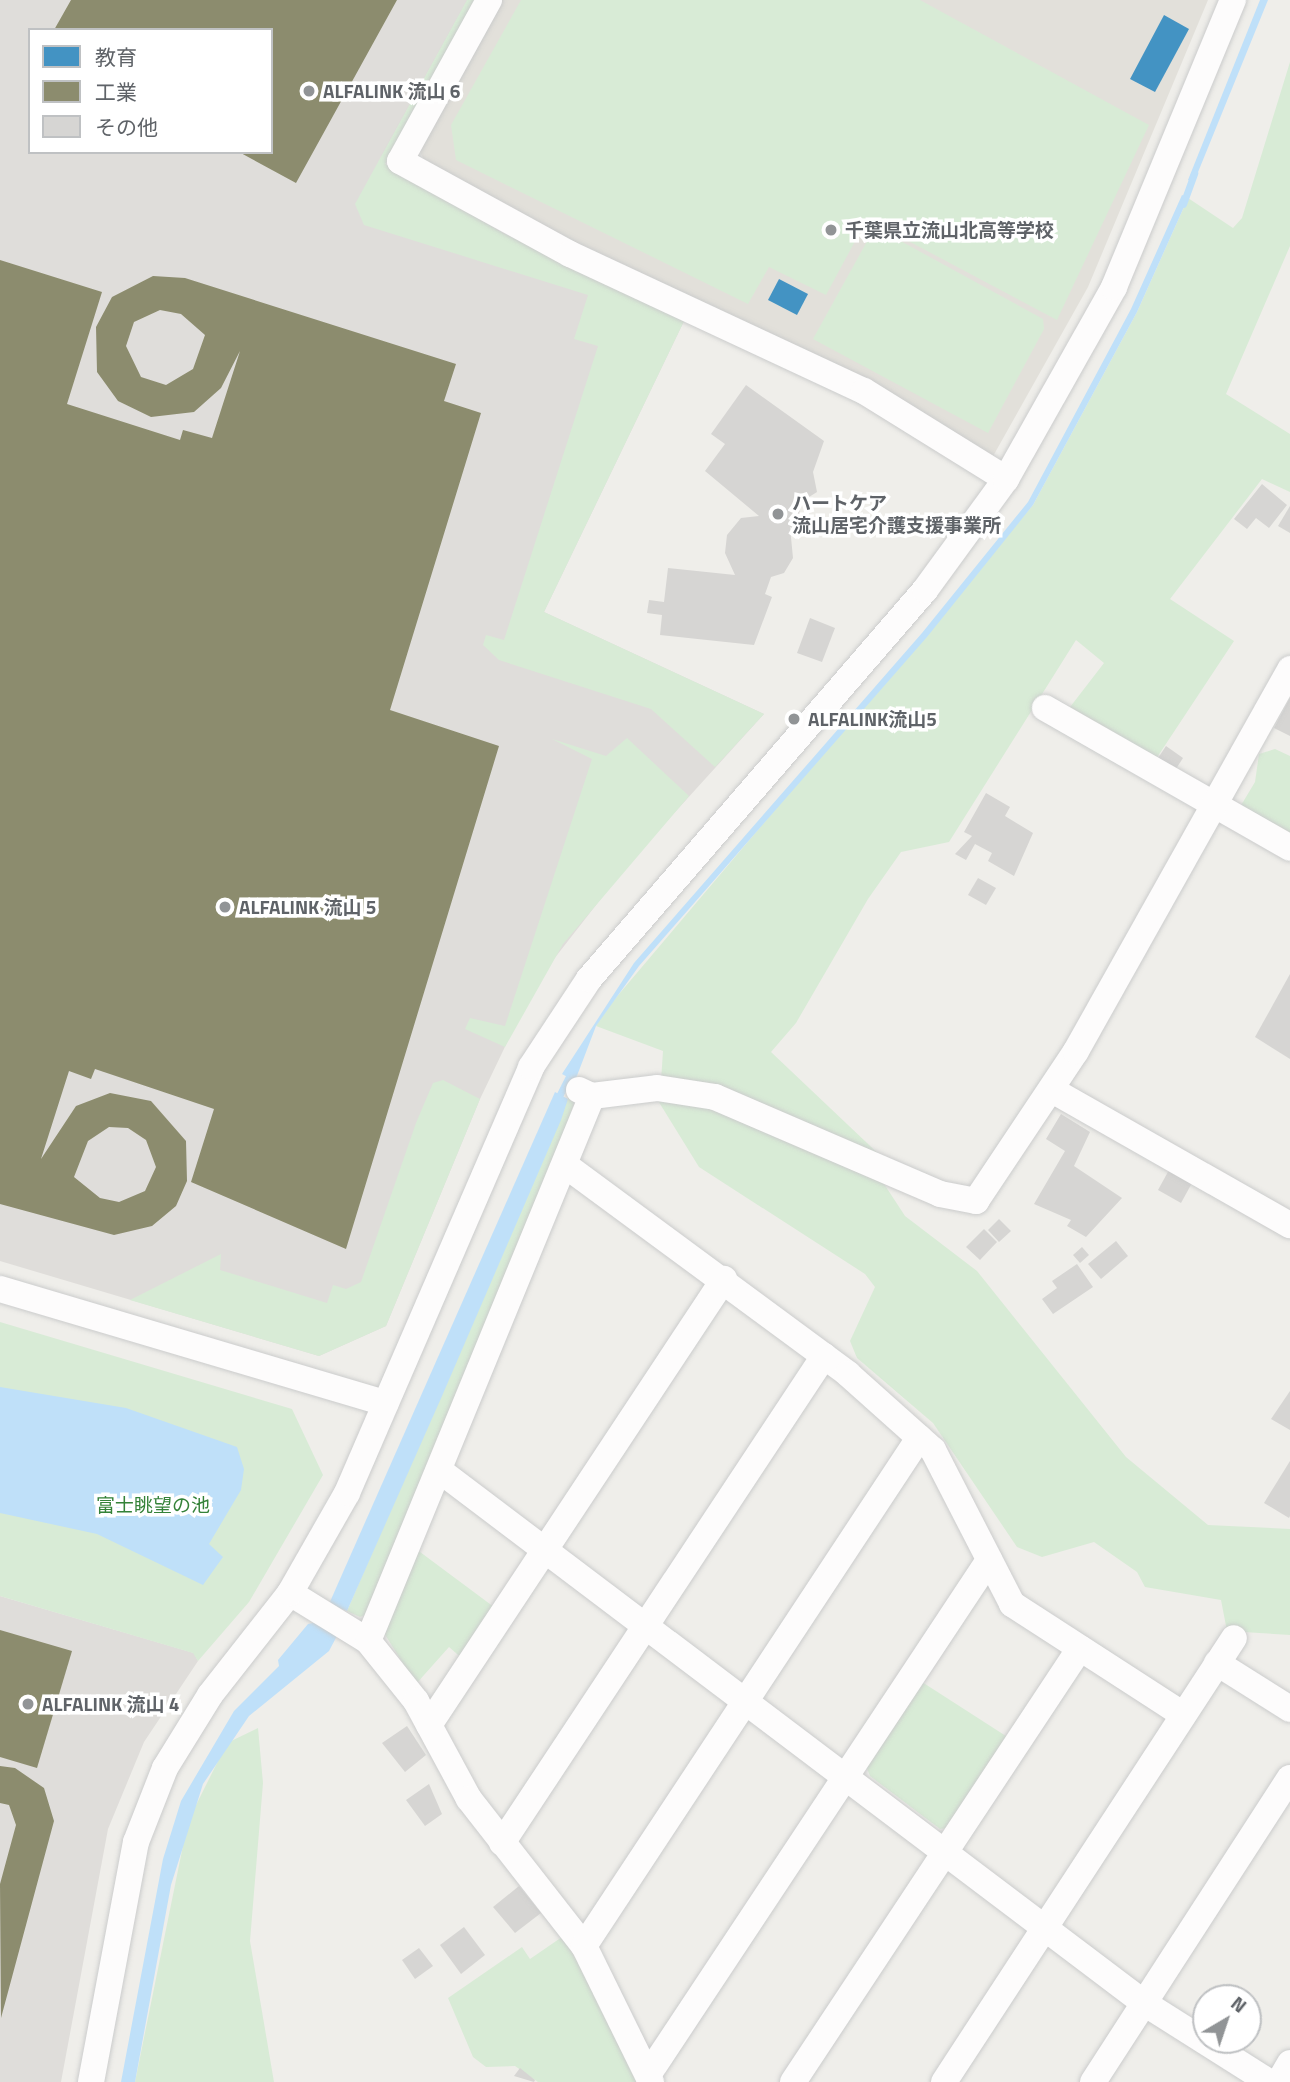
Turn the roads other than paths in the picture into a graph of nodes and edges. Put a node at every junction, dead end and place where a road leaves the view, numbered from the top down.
1 (489, 0) edge
2 (1233, 0) edge
3 (1006, 479) junction
4 (1290, 669) edge
5 (1045, 708) dead end
6 (1214, 808) junction
7 (1290, 848) edge
8 (1052, 1090) junction
9 (565, 1165) junction
10 (1290, 1225) edge
11 (724, 1279) junction
12 (0, 1289) edge
13 (824, 1356) junction
14 (385, 1403) junction
15 (919, 1438) junction
16 (439, 1470) junction
17 (546, 1549) junction
18 (989, 1559) junction
19 (290, 1593) junction
20 (646, 1626) junction
21 (1234, 1639) dead end
22 (368, 1641) junction
23 (1080, 1648) junction
24 (1217, 1664) junction
25 (745, 1701) junction
26 (1290, 1709) edge
27 (1182, 1714) junction
28 (429, 1725) junction
29 (844, 1777) junction
30 (1290, 1778) edge
31 (502, 1843) junction
32 (944, 1852) junction
33 (1045, 1927) junction
34 (584, 1946) junction
35 (1144, 2003) junction
36 (1290, 2063) edge
37 (650, 2078) edge
38 (91, 2082) edge
39 (793, 2082) edge
40 (944, 2082) edge
41 (1093, 2082) edge
42 (1269, 2082) edge
43 (1279, 2082) edge

1 - 3 street
2 - 3 street
3 - 14 street
4 - 6 street
5 - 6 street
6 - 7 street
6 - 8 street
8 - 9 street
8 - 10 street
9 - 11 street
9 - 16 street
11 - 13 street
11 - 17 street
12 - 14 street
13 - 15 street
13 - 20 street
14 - 19 street
15 - 18 street
15 - 25 street
16 - 17 street
16 - 22 street
17 - 20 street
17 - 28 street
18 - 23 street
18 - 29 street
19 - 22 street
19 - 38 street
20 - 25 street
20 - 31 street
21 - 24 street
22 - 28 street
23 - 27 street
23 - 32 street
24 - 26 street
24 - 27 street
25 - 29 street
25 - 34 street
27 - 33 street
28 - 31 street
29 - 32 street
29 - 37 street
30 - 35 street
31 - 34 street
32 - 33 street
32 - 39 street
33 - 35 street
33 - 40 street
34 - 37 street
35 - 41 street
35 - 42 street
36 - 43 street

